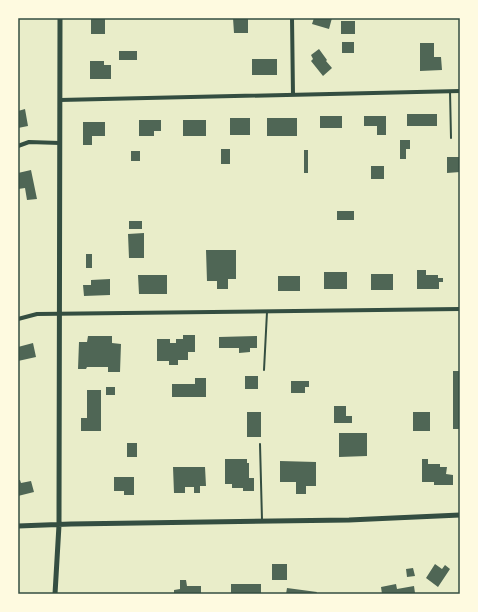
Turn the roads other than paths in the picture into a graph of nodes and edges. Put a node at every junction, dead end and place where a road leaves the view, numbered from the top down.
1 (60, 18) edge
2 (292, 18) edge
3 (450, 91) junction
4 (460, 91) edge
5 (293, 95) junction
6 (60, 100) junction
7 (451, 138) dead end
8 (60, 143) junction
9 (18, 146) edge
10 (460, 309) edge
11 (267, 312) junction
12 (59, 313) junction
13 (18, 319) edge
14 (264, 370) dead end
15 (260, 444) dead end
16 (460, 515) edge
17 (262, 522) junction
18 (59, 525) junction
19 (18, 526) edge
20 (55, 594) edge

1 - 6 street
2 - 5 street
3 - 4 street
3 - 5 street
3 - 7 lane
5 - 6 street
6 - 8 street
8 - 9 street
8 - 12 street
10 - 11 street
11 - 12 street
11 - 14 lane
12 - 13 street
12 - 18 street
15 - 17 lane
16 - 17 street
17 - 18 street
18 - 19 street
18 - 20 street

